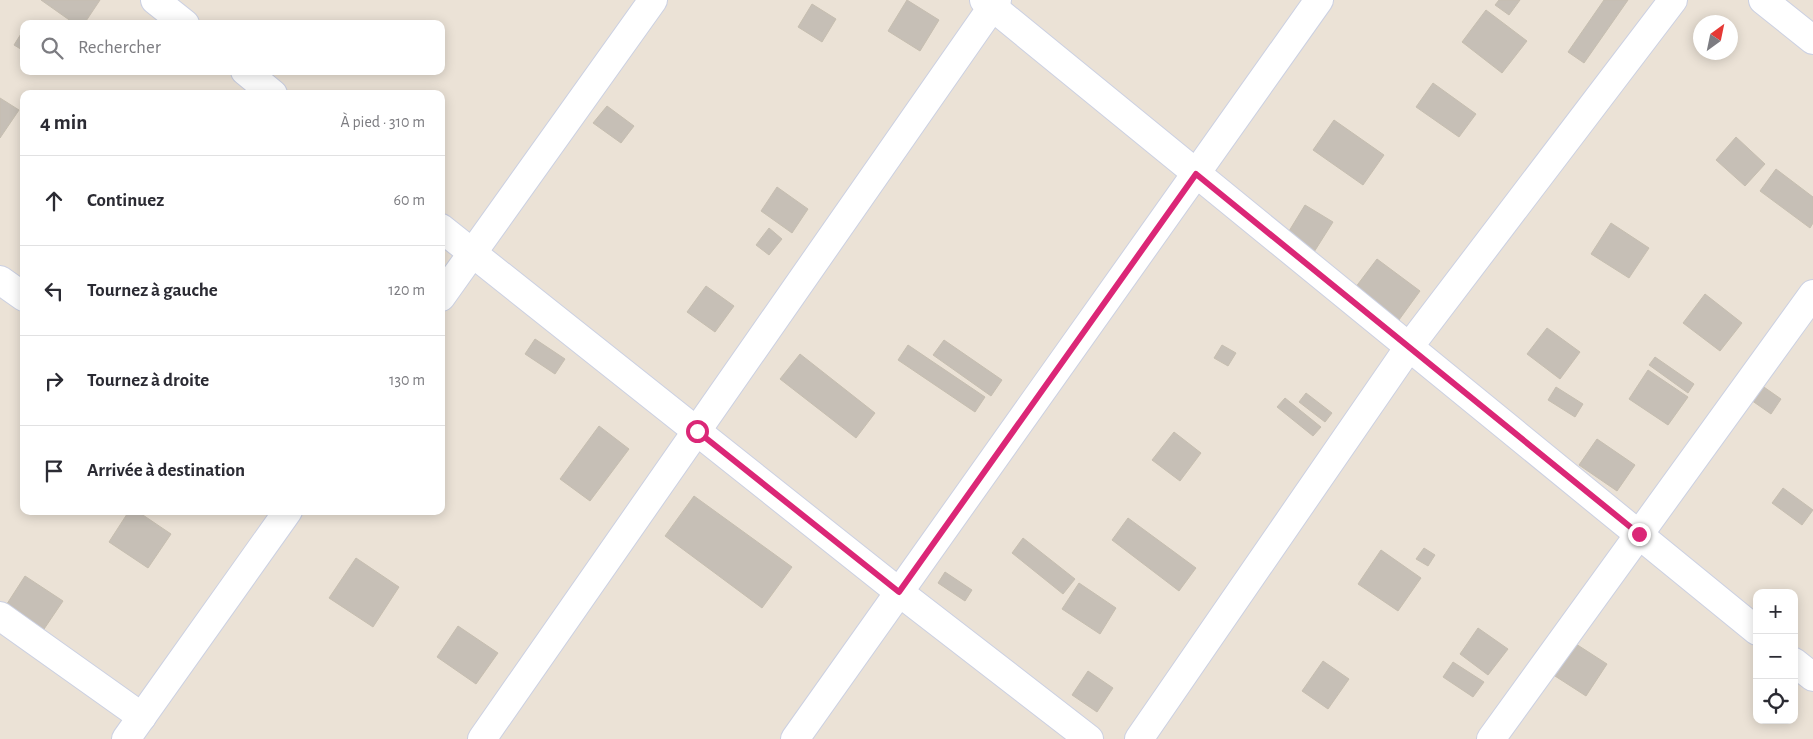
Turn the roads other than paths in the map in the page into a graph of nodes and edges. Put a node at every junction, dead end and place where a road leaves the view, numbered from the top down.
1 (155, 0) edge
2 (653, 0) edge
3 (1319, 0) edge
4 (1672, 0) edge
5 (1763, 0) edge
6 (991, 2) edge
7 (180, 20) edge
8 (1813, 40) edge
9 (250, 75) edge
10 (268, 90) edge
11 (1196, 174) junction
12 (445, 231) edge
13 (473, 253) junction
14 (0, 280) edge
15 (445, 292) edge
16 (20, 294) edge
17 (1813, 294) edge
18 (1409, 347) junction
19 (697, 431) junction
20 (285, 515) edge
21 (1639, 534) junction
22 (899, 592) junction
23 (0, 616) edge
24 (1753, 628) edge
25 (1798, 665) edge
26 (1813, 677) edge
27 (142, 717) junction
28 (126, 739) edge
29 (482, 739) edge
30 (795, 739) edge
31 (1089, 739) edge
32 (1139, 739) edge
33 (1491, 739) edge

1 - 7 street
2 - 13 street
3 - 11 street
4 - 18 street
5 - 8 street
6 - 11 street
6 - 19 street
9 - 10 street
11 - 18 street
11 - 22 street
12 - 13 street
13 - 15 street
13 - 19 street
14 - 16 street
17 - 21 street
18 - 21 street
18 - 32 street
19 - 22 street
19 - 29 street
20 - 27 street
21 - 24 street
21 - 33 street
22 - 30 street
22 - 31 street
23 - 27 street
25 - 26 street
27 - 28 street

